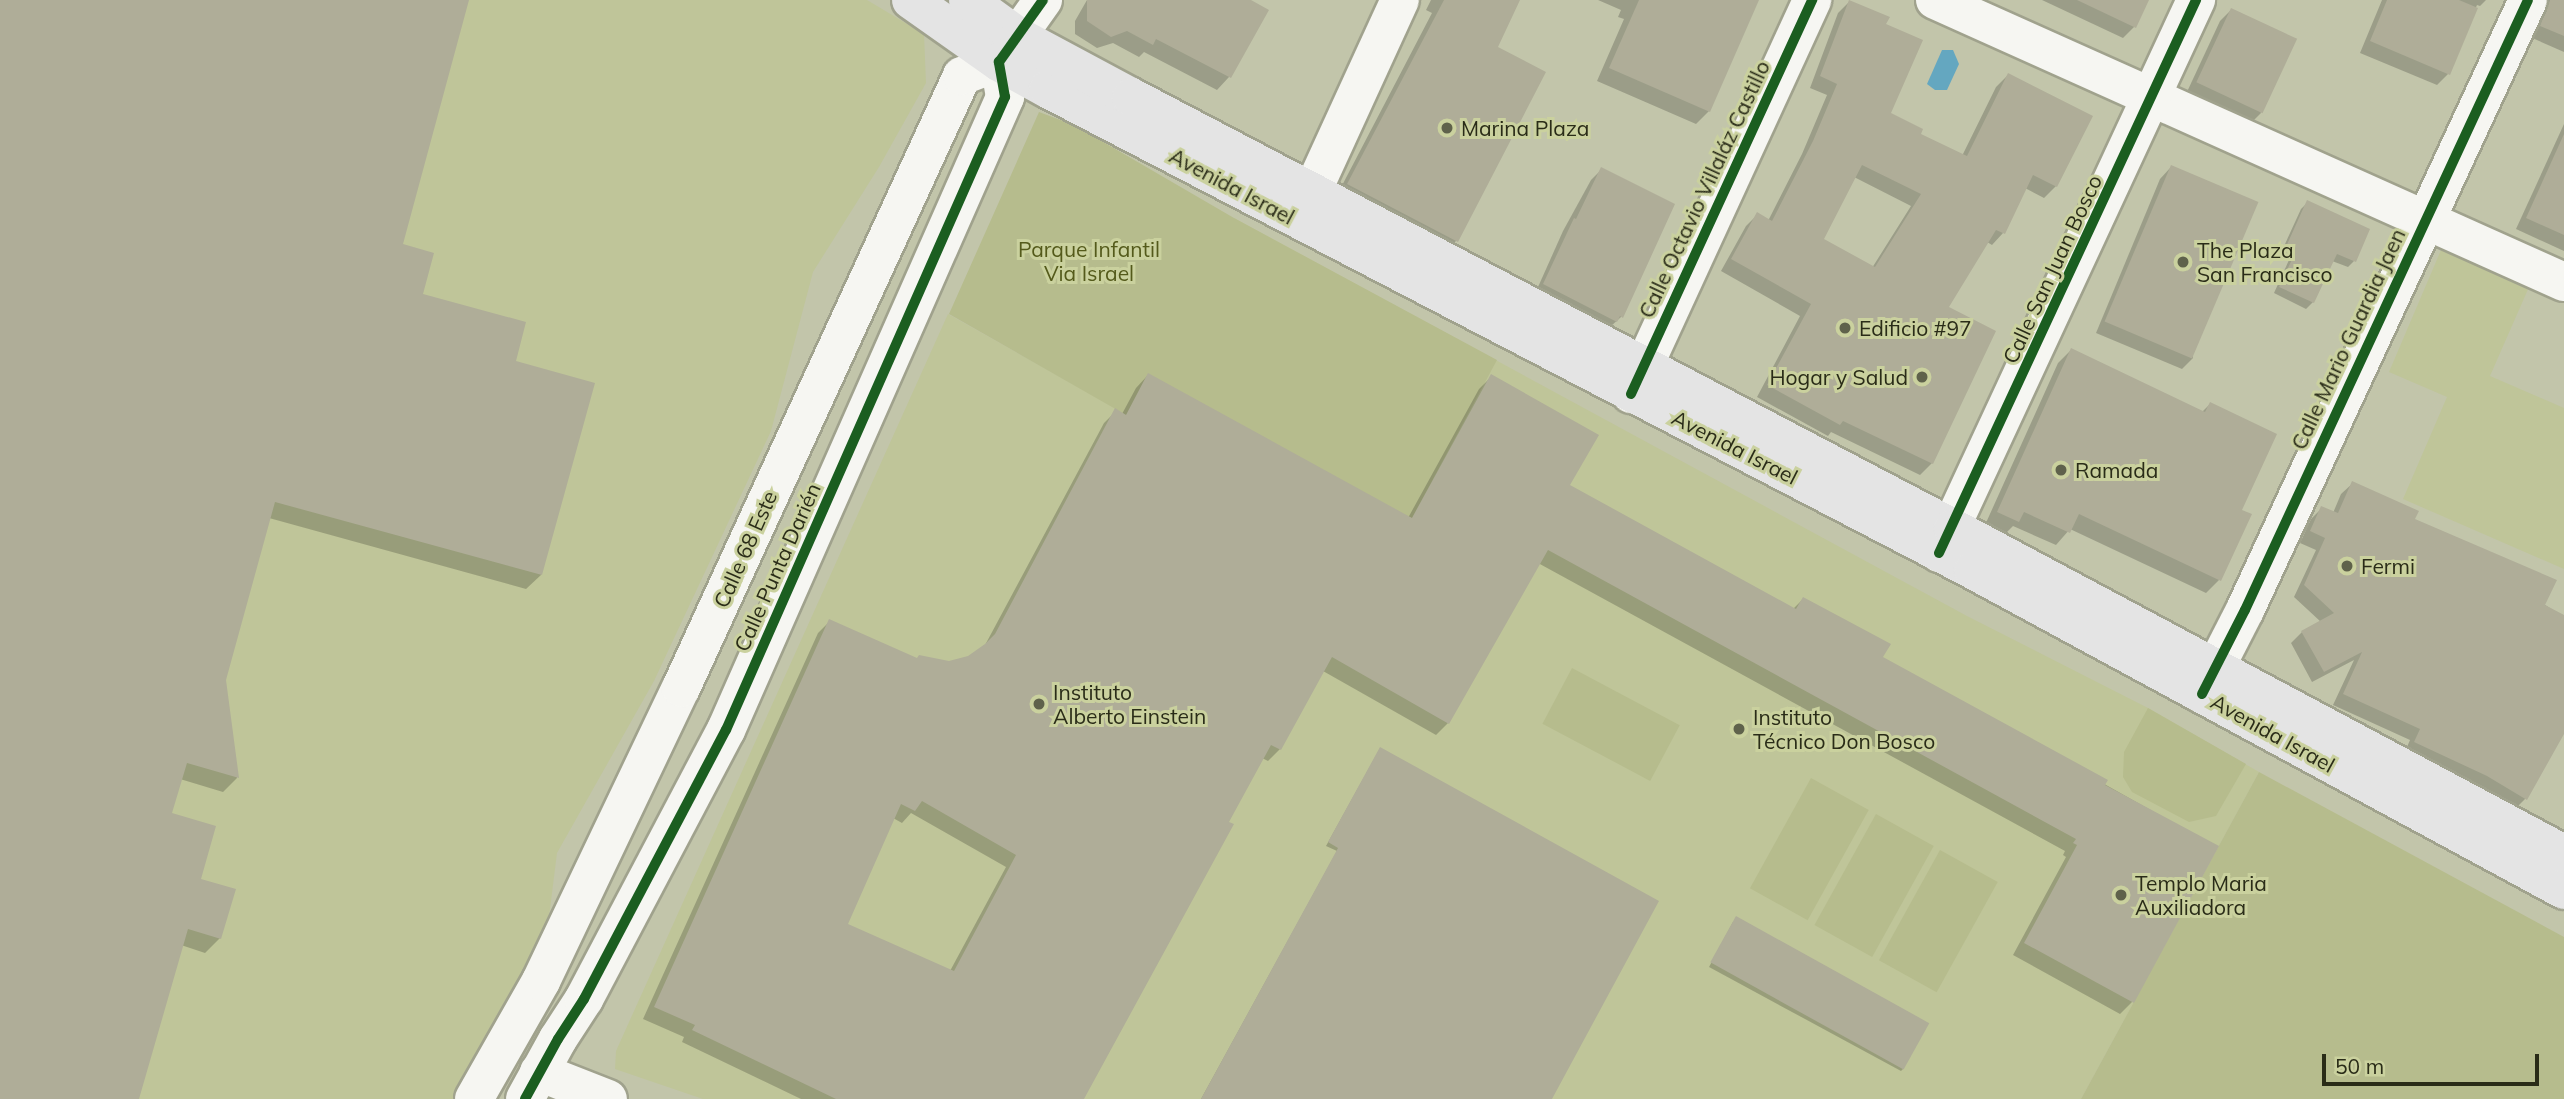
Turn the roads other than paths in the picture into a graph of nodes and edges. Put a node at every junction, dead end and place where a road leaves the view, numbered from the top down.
1 (911, 0) edge
2 (968, 0) edge
3 (1043, 0) edge
4 (1400, 0) edge
5 (1812, 0) edge
6 (1935, 0) edge
7 (2196, 0) edge
8 (2528, 0) edge
9 (1009, 50) junction
10 (2154, 96) junction
11 (1312, 192) junction
12 (2424, 220) junction
13 (2564, 282) edge
14 (1637, 381) junction
15 (1946, 540) junction
16 (2209, 680) junction
17 (2564, 854) edge
18 (2564, 890) edge
19 (532, 1086) edge
20 (474, 1099) edge
21 (608, 1099) edge

1 - 9 main road, Avenida Israel
2 - 9 main road, Avenida Israel
3 - 9 street
4 - 11 street
5 - 14 street, Calle Octavio Villaláz Castillo
6 - 10 street
7 - 10 street, Calle San Juan Bosco
8 - 12 street, Calle Mario Guardia Jaen
9 - 11 main road, Avenida Israel
9 - 14 main road, Avenida Israel
9 - 19 street, Calle Punta Darién
9 - 20 street, Calle 68 Este
10 - 12 street
10 - 15 street, Calle San Juan Bosco
11 - 14 main road, Avenida Israel
12 - 13 street
12 - 16 street, Calle Mario Guardia Jaen
14 - 15 main road, Avenida Israel
15 - 16 main road, Avenida Israel
16 - 17 main road, Avenida Israel
16 - 18 main road, Avenida Israel
19 - 21 street

